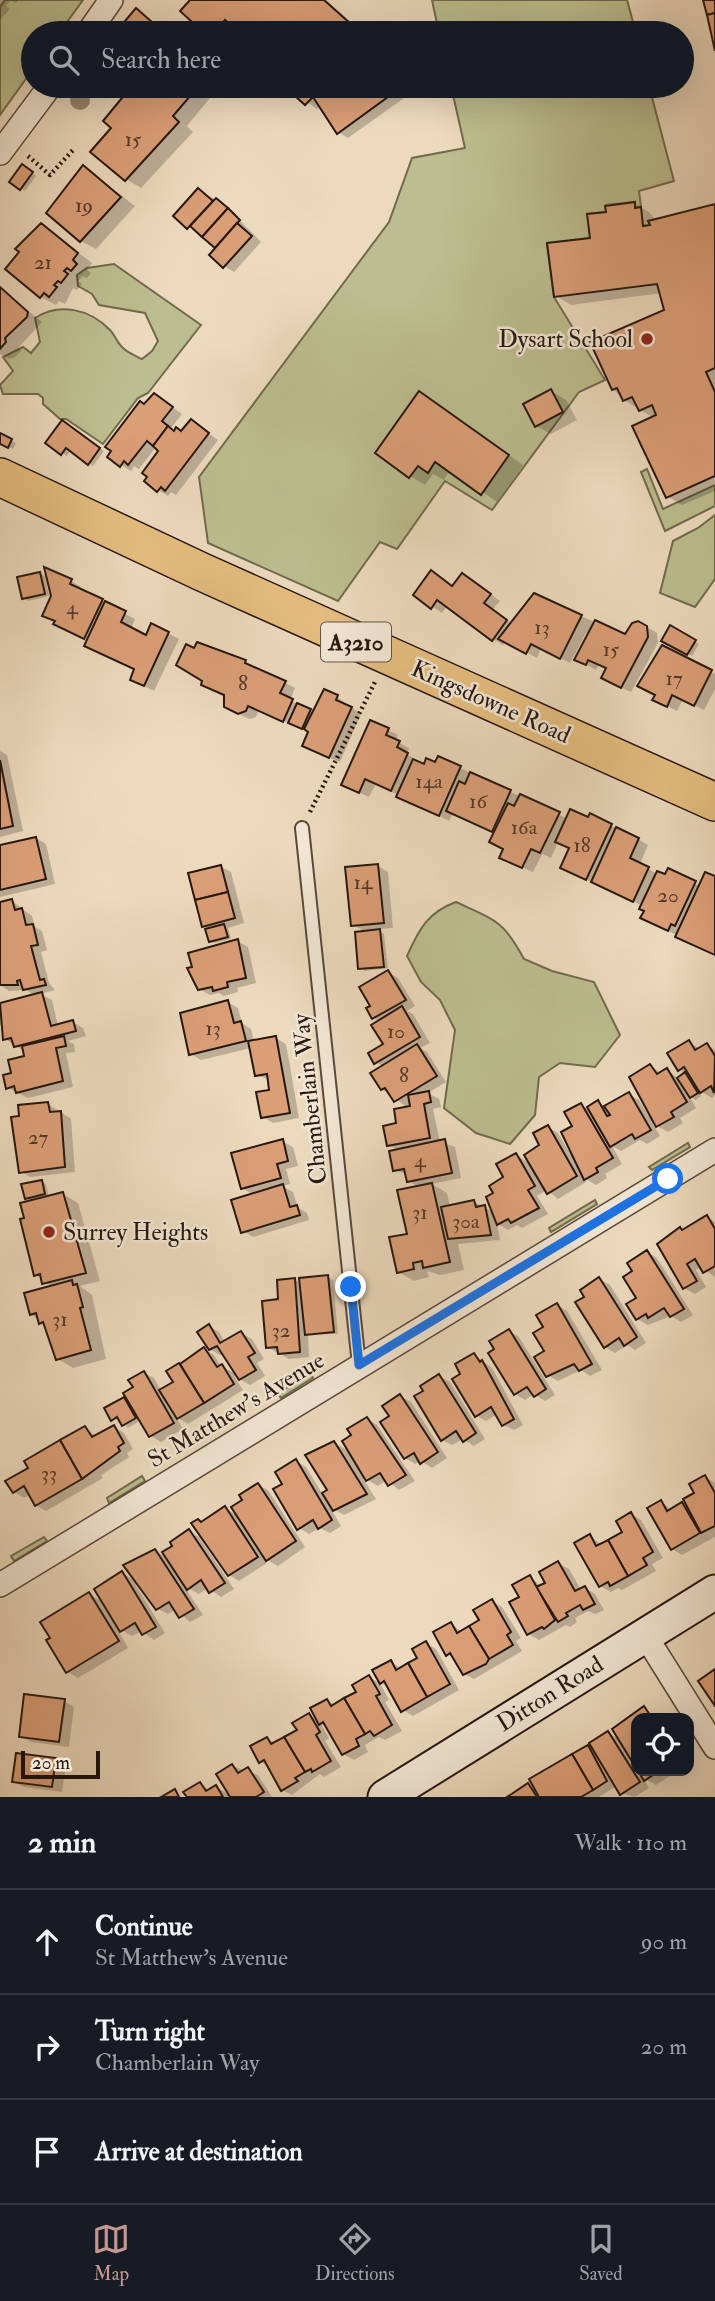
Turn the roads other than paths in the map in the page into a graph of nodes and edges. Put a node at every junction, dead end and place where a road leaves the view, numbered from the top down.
1 (111, 0) edge
2 (96, 21) edge
3 (48, 98) edge
4 (11, 152) edge
5 (0, 477) edge
6 (715, 802) edge
7 (302, 828) road end
8 (715, 1150) edge
9 (359, 1365) junction
10 (0, 1585) edge
11 (715, 1592) edge
12 (645, 1635) junction
13 (715, 1747) edge
14 (385, 1797) edge

1 - 2 street
3 - 4 street
5 - 6 main road, Kingsdowne Road / A3210
7 - 9 lane, Chamberlain Way
8 - 9 street, St Matthew's Avenue
9 - 10 street, St Matthew's Avenue
11 - 12 main road, Ditton Road
12 - 13 street
12 - 14 main road, Ditton Road

